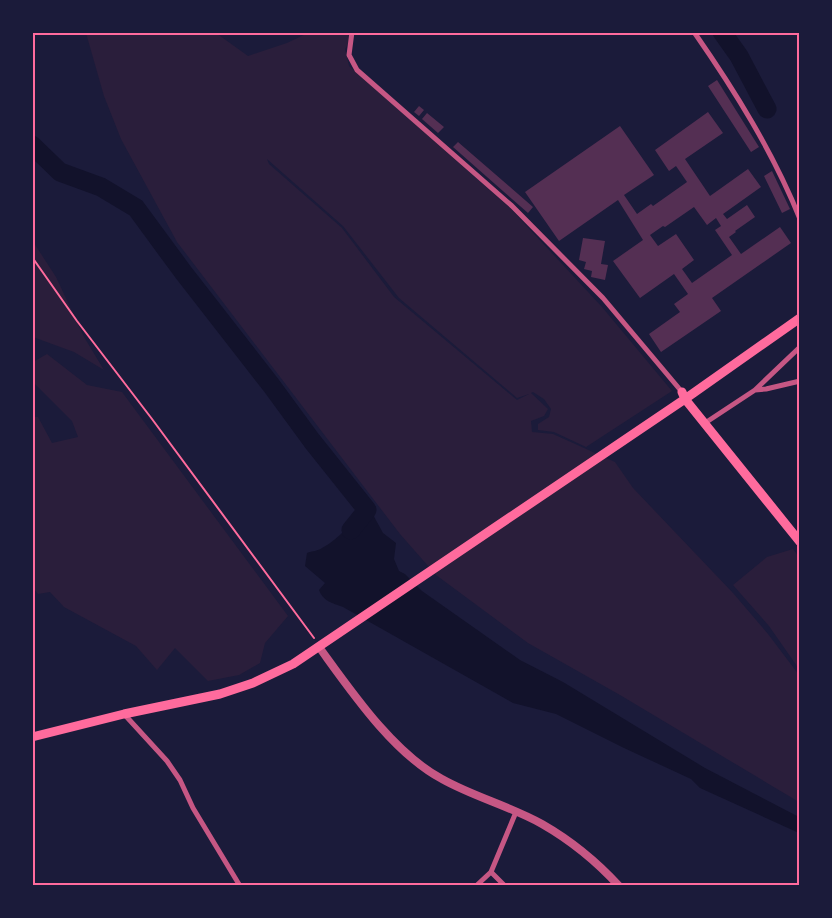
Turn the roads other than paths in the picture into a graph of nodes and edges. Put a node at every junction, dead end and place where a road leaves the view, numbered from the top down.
1 (352, 32) edge
2 (694, 32) edge
3 (800, 219) edge
4 (800, 318) edge
5 (800, 347) edge
6 (800, 381) edge
7 (755, 390) junction
8 (684, 395) junction
9 (705, 423) junction
10 (800, 542) edge
11 (317, 643) junction
12 (124, 714) junction
13 (32, 737) edge
14 (516, 812) junction
15 (491, 872) junction
16 (240, 886) edge
17 (476, 886) edge
18 (505, 886) edge
19 (619, 886) edge

1 - 8 street
2 - 3 street
4 - 8 main road
5 - 7 street
6 - 7 street
7 - 9 street
8 - 9 main road
8 - 11 main road
9 - 10 main road
11 - 12 main road
11 - 14 street
12 - 13 main road
12 - 16 street
14 - 15 street
14 - 19 street
15 - 17 street
15 - 18 street

